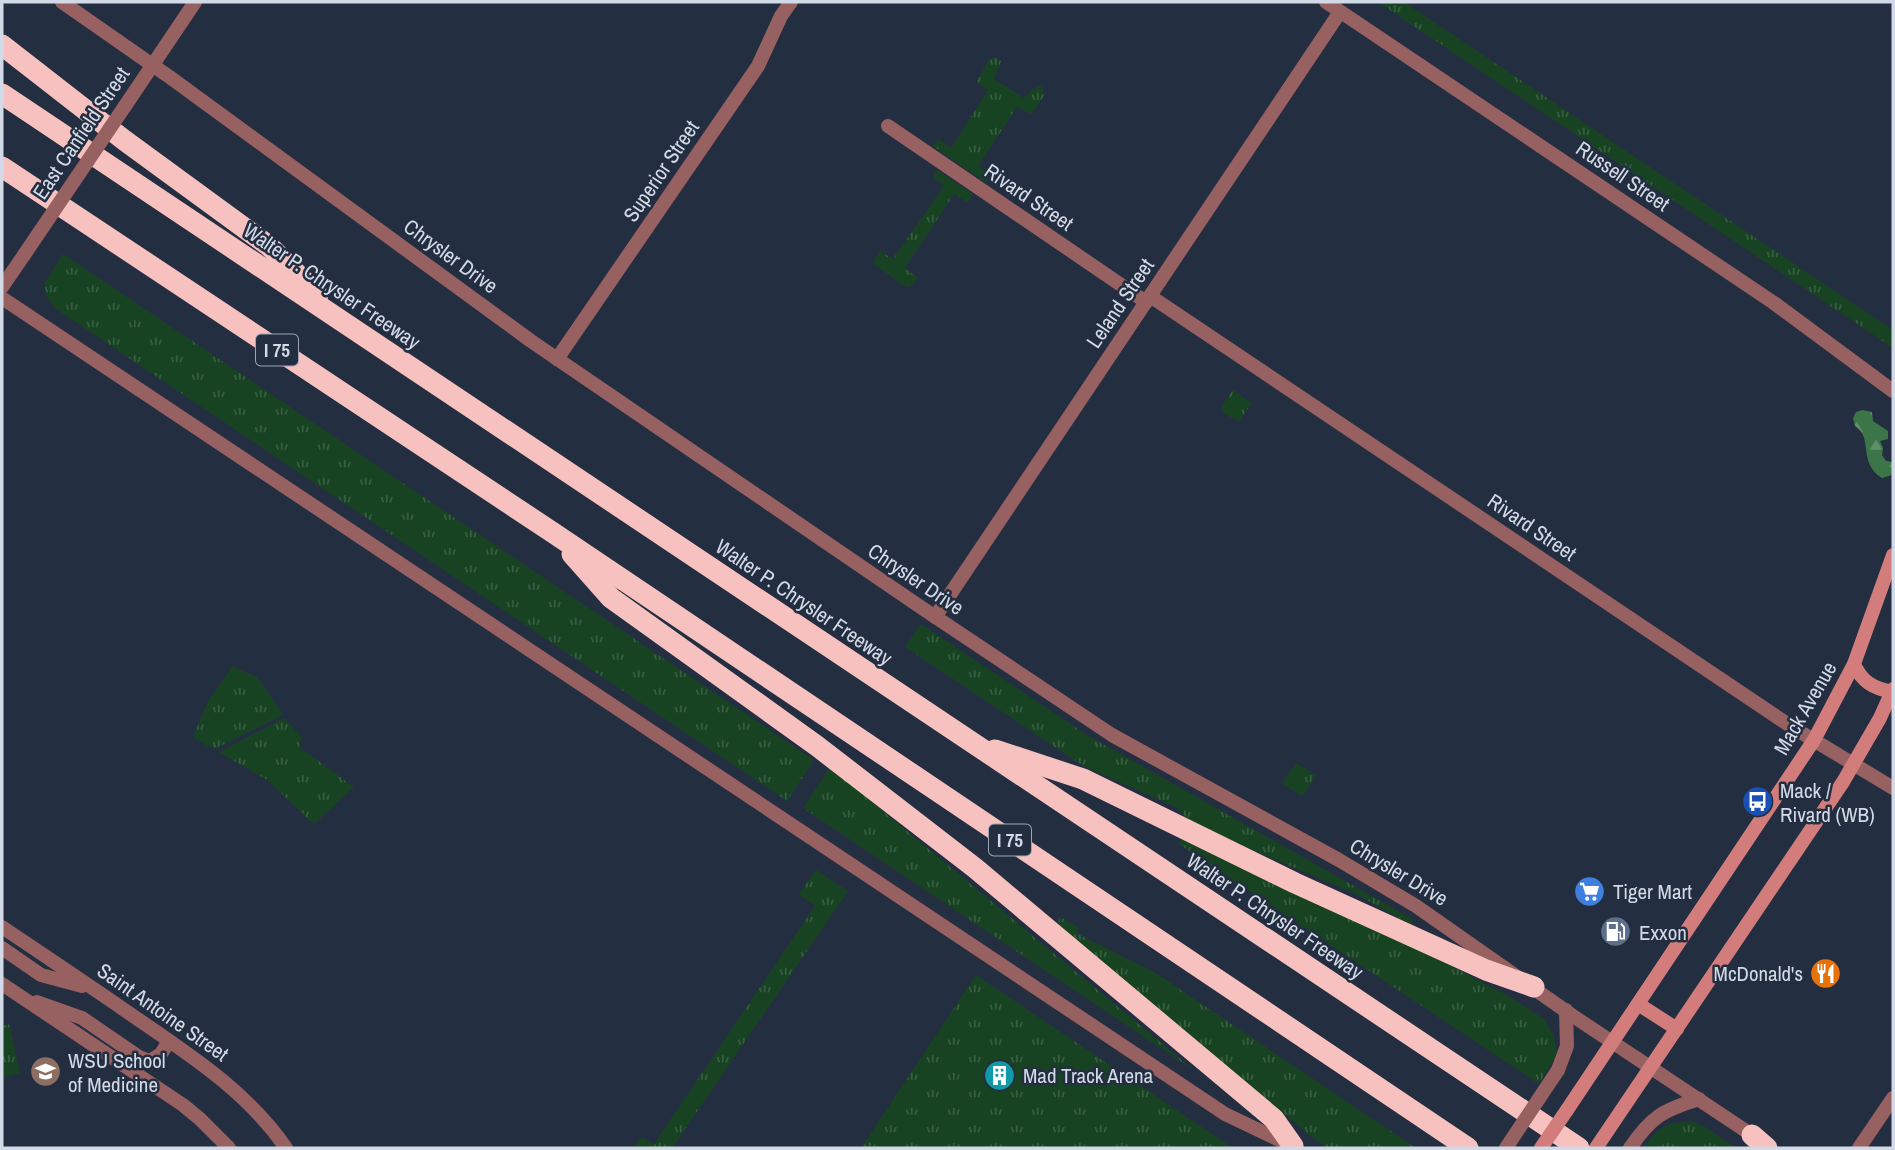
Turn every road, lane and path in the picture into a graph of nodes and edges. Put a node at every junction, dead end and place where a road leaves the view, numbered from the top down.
1 (62, 2) edge
2 (195, 2) edge
3 (791, 2) edge
4 (1325, 2) edge
5 (1340, 12) junction
6 (2, 46) edge
7 (152, 65) junction
8 (2, 94) edge
9 (888, 126) dead end
10 (2, 167) edge
11 (2, 287) edge
12 (2, 298) edge
13 (1148, 299) junction
14 (354, 330) junction
15 (557, 359) junction
16 (1893, 391) edge
17 (552, 532) junction
18 (1893, 555) edge
19 (935, 617) junction
20 (1854, 664) junction
21 (1893, 690) edge
22 (1814, 740) junction
23 (968, 741) junction
24 (1854, 764) junction
25 (1893, 788) edge
26 (2, 927) edge
27 (2, 948) edge
28 (2, 984) edge
29 (1534, 987) junction
30 (97, 991) junction
31 (19, 995) junction
32 (1638, 1004) junction
33 (1566, 1010) junction
34 (1677, 1029) junction
35 (169, 1041) junction
36 (1613, 1042) junction
37 (1650, 1066) junction
38 (1699, 1098) junction
39 (1893, 1098) edge
40 (1760, 1142) edge
41 (1294, 1147) edge
42 (229, 1148) edge
43 (286, 1148) edge
44 (1468, 1148) edge
45 (1506, 1148) edge
46 (1541, 1148) edge
47 (1579, 1148) edge
48 (1596, 1148) edge
49 (1630, 1148) edge
50 (1773, 1148) edge
51 (1859, 1148) edge

1 - 7 street, Chrysler Drive
2 - 7 street, East Canfield Street
3 - 15 street, Superior Street
4 - 5 street, Russell Street
5 - 13 street, Leland Street
5 - 16 street, Russell Street
6 - 14 highway
7 - 11 street, East Canfield Street, bridge
7 - 15 street, Chrysler Drive
8 - 14 highway, Walter P. Chrysler Freeway
9 - 13 street, Rivard Street
10 - 17 highway, I 75
12 - 41 street
13 - 19 street, Leland Street
13 - 22 street, Rivard Street
14 - 23 highway, Walter P. Chrysler Freeway
15 - 19 street, Chrysler Drive
17 - 41 highway
17 - 44 highway, I 75
18 - 20 main road, Mack Avenue
19 - 29 street, Chrysler Drive
20 - 21 main road
20 - 22 main road, Mack Avenue
21 - 24 main road
22 - 24 street, Rivard Street
22 - 32 main road, Mack Avenue
23 - 29 highway
23 - 47 highway, Walter P. Chrysler Freeway
24 - 25 street, Rivard Street
24 - 34 main road
26 - 30 street, Saint Antoine Street
27 - 30 street
28 - 31 street
29 - 33 street, Chrysler Drive
30 - 35 street, Saint Antoine Street
31 - 35 street
31 - 42 street
32 - 34 main road
32 - 36 main road, Mack Avenue
33 - 36 street, Chrysler Drive
33 - 45 street, bridge
34 - 37 main road
35 - 43 street, Saint Antoine Street
36 - 37 street, Chrysler Drive
36 - 46 main road, Mack Avenue, bridge
37 - 38 street, Chrysler Drive
37 - 48 main road
38 - 40 street, Chrysler Drive
38 - 49 street
39 - 51 street
40 - 50 street, Chrysler Drive

